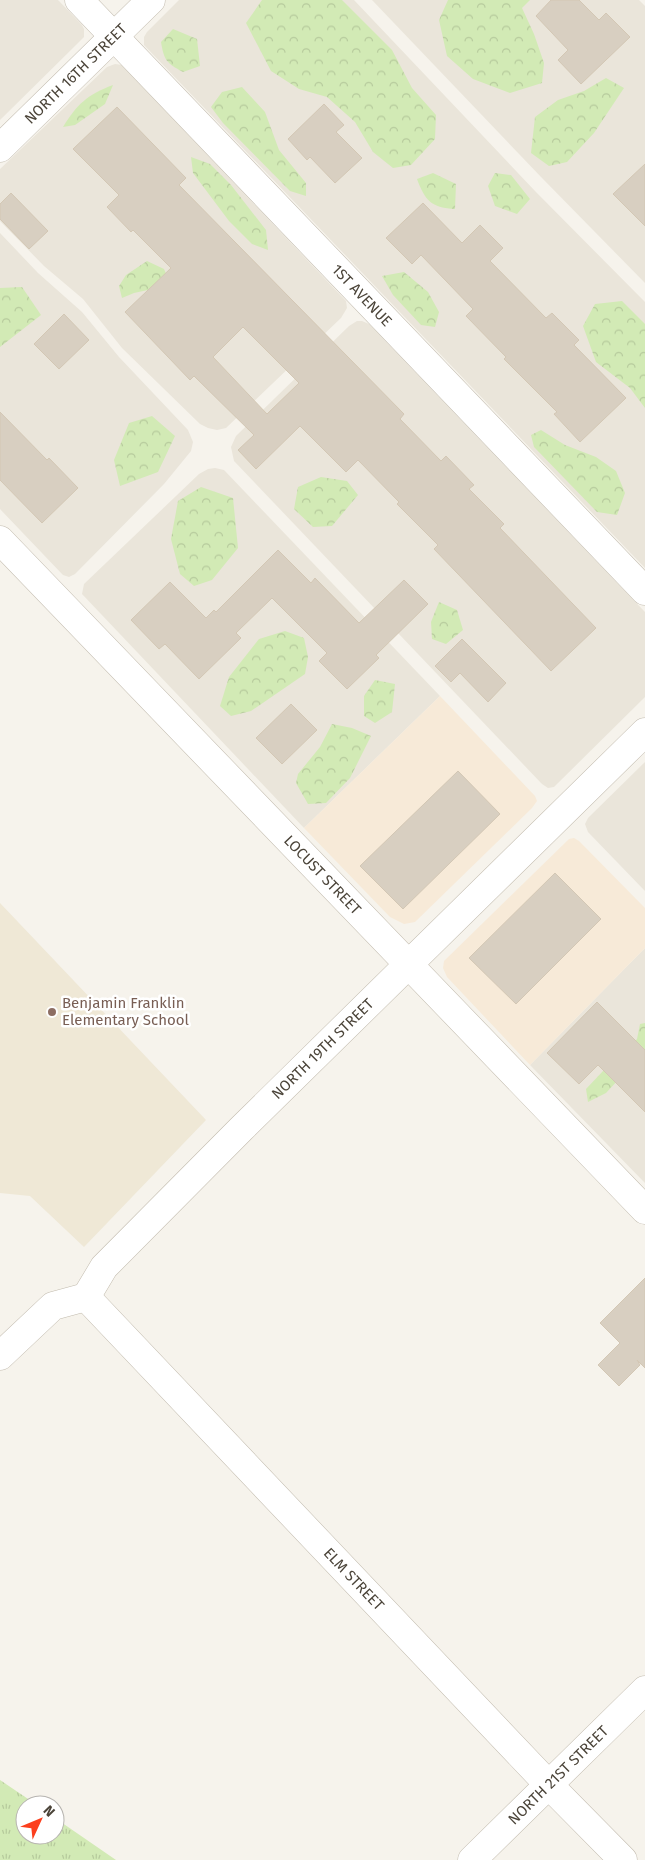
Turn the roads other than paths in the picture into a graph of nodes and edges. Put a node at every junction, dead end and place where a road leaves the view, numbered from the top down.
1 (79, 0) edge
2 (151, 0) edge
3 (114, 36) junction
4 (0, 148) edge
5 (0, 540) edge
6 (645, 591) edge
7 (645, 732) edge
8 (408, 965) junction
9 (645, 1210) edge
10 (86, 1297) junction
11 (0, 1356) edge
12 (645, 1690) edge
13 (549, 1785) junction
14 (472, 1860) edge
15 (623, 1860) edge

1 - 3 street, 1ST AVENUE
2 - 3 street, NORTH 16TH STREET
3 - 4 street, NORTH 16TH STREET
3 - 6 street, 1ST AVENUE
5 - 8 street, LOCUST STREET
7 - 8 street, NORTH 19TH STREET
8 - 9 street, LOCUST STREET
8 - 10 street, NORTH 19TH STREET
10 - 11 street
10 - 13 street, ELM STREET
12 - 13 street, NORTH 21ST STREET
13 - 14 street, NORTH 21ST STREET
13 - 15 street, ELM STREET

